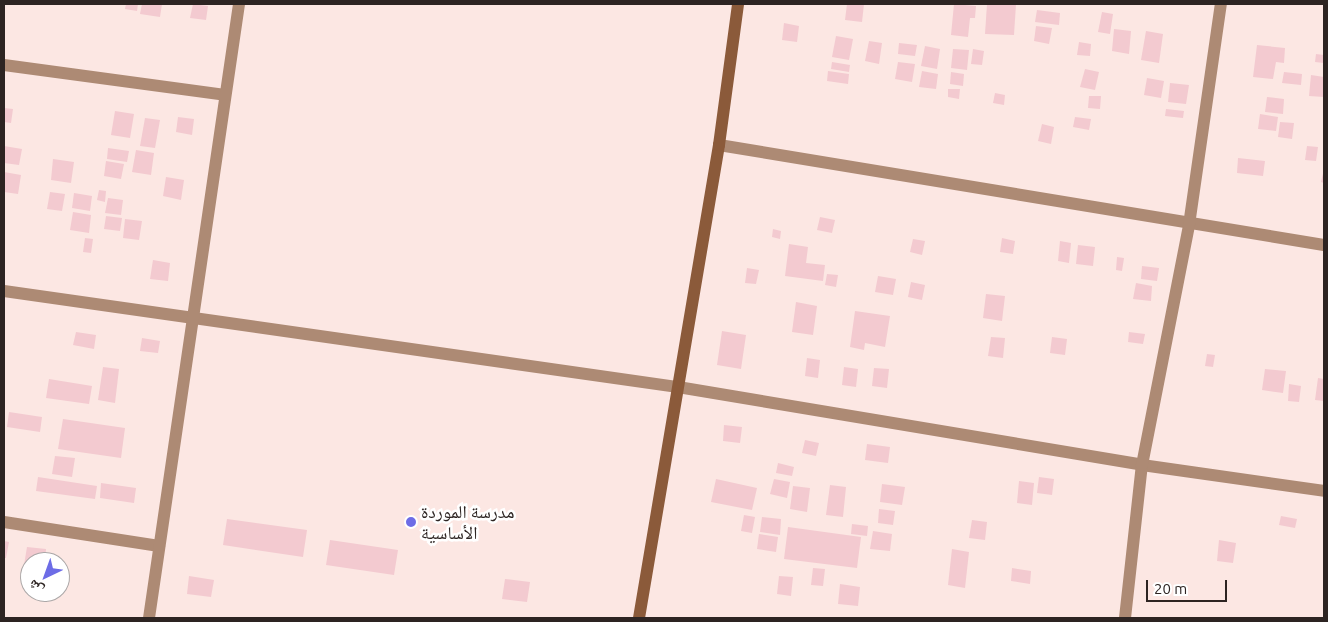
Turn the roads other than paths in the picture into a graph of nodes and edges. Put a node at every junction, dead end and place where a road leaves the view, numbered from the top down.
1 (239, 4) edge
2 (738, 4) edge
3 (1221, 4) edge
4 (4, 65) edge
5 (225, 95) junction
6 (719, 145) junction
7 (1189, 225) junction
8 (1324, 245) edge
9 (4, 291) edge
10 (192, 319) junction
11 (678, 387) junction
12 (1142, 465) junction
13 (1324, 491) edge
14 (4, 522) edge
15 (159, 546) junction
16 (149, 618) edge
17 (638, 618) edge
18 (1125, 618) edge

1 - 5 street
2 - 6 main road
3 - 7 street
4 - 5 street
5 - 10 street
6 - 7 street
6 - 11 main road
7 - 8 street
7 - 12 street
9 - 10 street
10 - 11 street
10 - 15 street
11 - 12 street
11 - 17 main road
12 - 13 street
12 - 18 street
14 - 15 street
15 - 16 street

